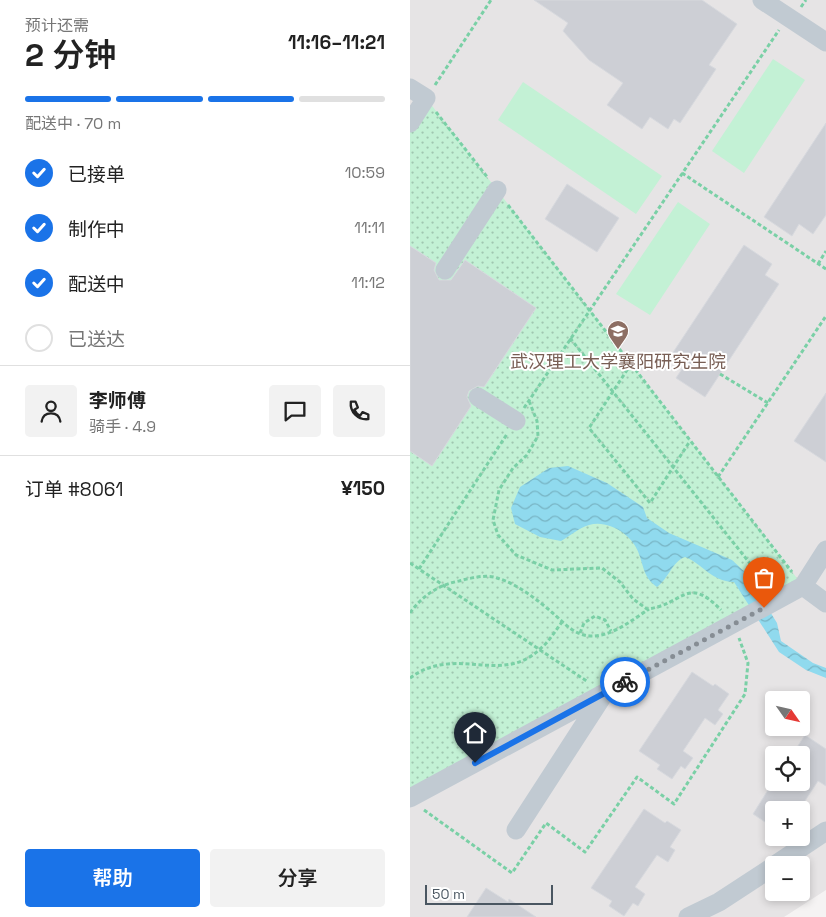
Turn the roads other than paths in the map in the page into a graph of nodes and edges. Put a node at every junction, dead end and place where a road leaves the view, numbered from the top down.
1 (762, 0) edge
2 (826, 42) edge
3 (410, 88) edge
4 (410, 123) edge
5 (497, 190) road end
6 (445, 270) dead end
7 (478, 397) dead end
8 (516, 421) road end
9 (826, 550) edge
10 (803, 586) junction
11 (826, 603) edge
12 (605, 693) junction
13 (414, 802) edge
14 (516, 830) dead end
15 (826, 831) edge
16 (788, 856) edge
17 (765, 871) edge
18 (688, 917) edge

1 - 2 street
3 - 4 street
5 - 6 street
7 - 8 street
9 - 10 street
10 - 11 street
10 - 12 street
12 - 13 street
12 - 14 street
15 - 16 street
17 - 18 street

